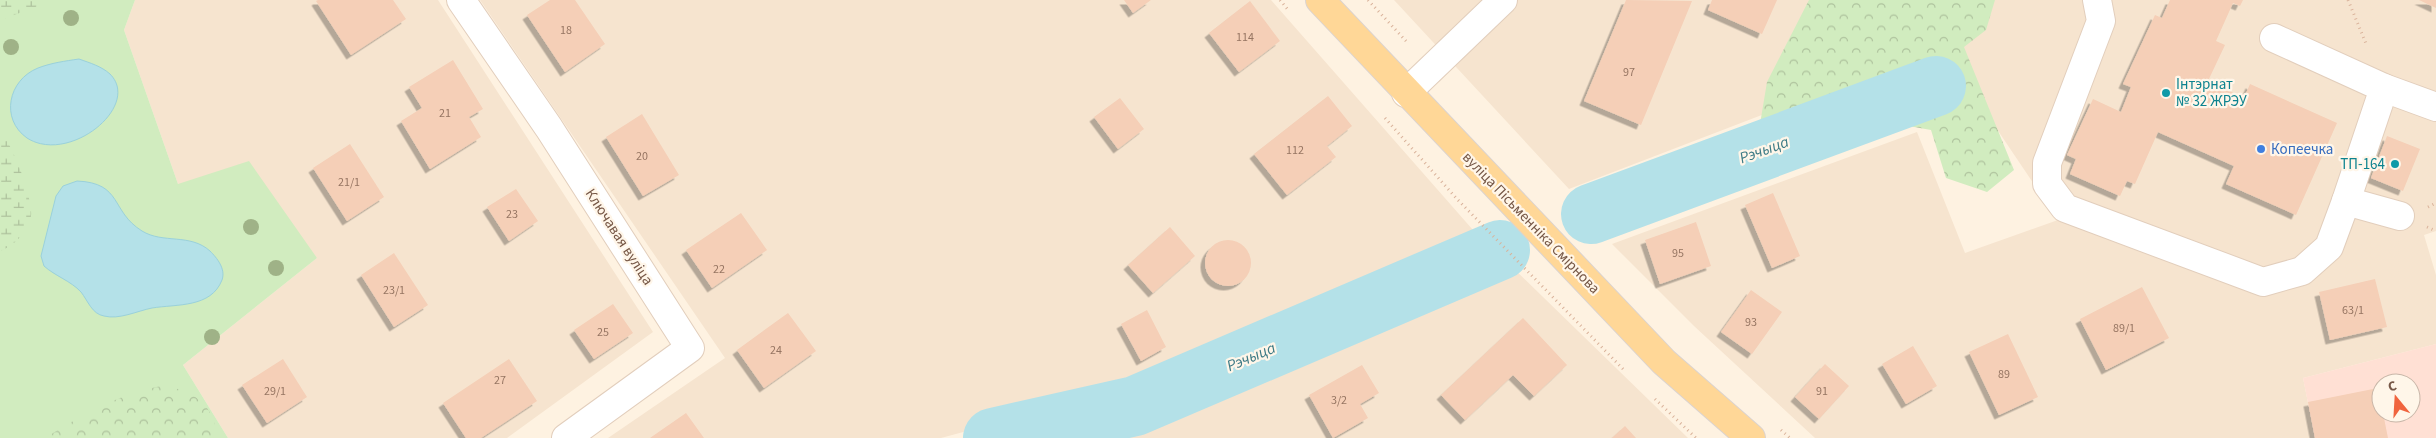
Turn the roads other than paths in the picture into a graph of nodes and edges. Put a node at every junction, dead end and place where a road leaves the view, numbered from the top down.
1 (461, 0) edge
2 (1320, 0) edge
3 (1503, 0) edge
4 (2096, 0) edge
5 (2274, 38) dead end
6 (2384, 88) junction
7 (1406, 93) junction
8 (2436, 107) edge
9 (2346, 201) junction
10 (2400, 216) dead end
11 (566, 438) edge
12 (1751, 438) edge

1 - 11 street, Ключавая вуліца
2 - 7 main road, вуліца Пісьменніка Смірнова
3 - 7 street
4 - 9 street
5 - 6 street
6 - 8 street
6 - 9 street
7 - 12 main road, вуліца Пісьменніка Смірнова
9 - 10 street

